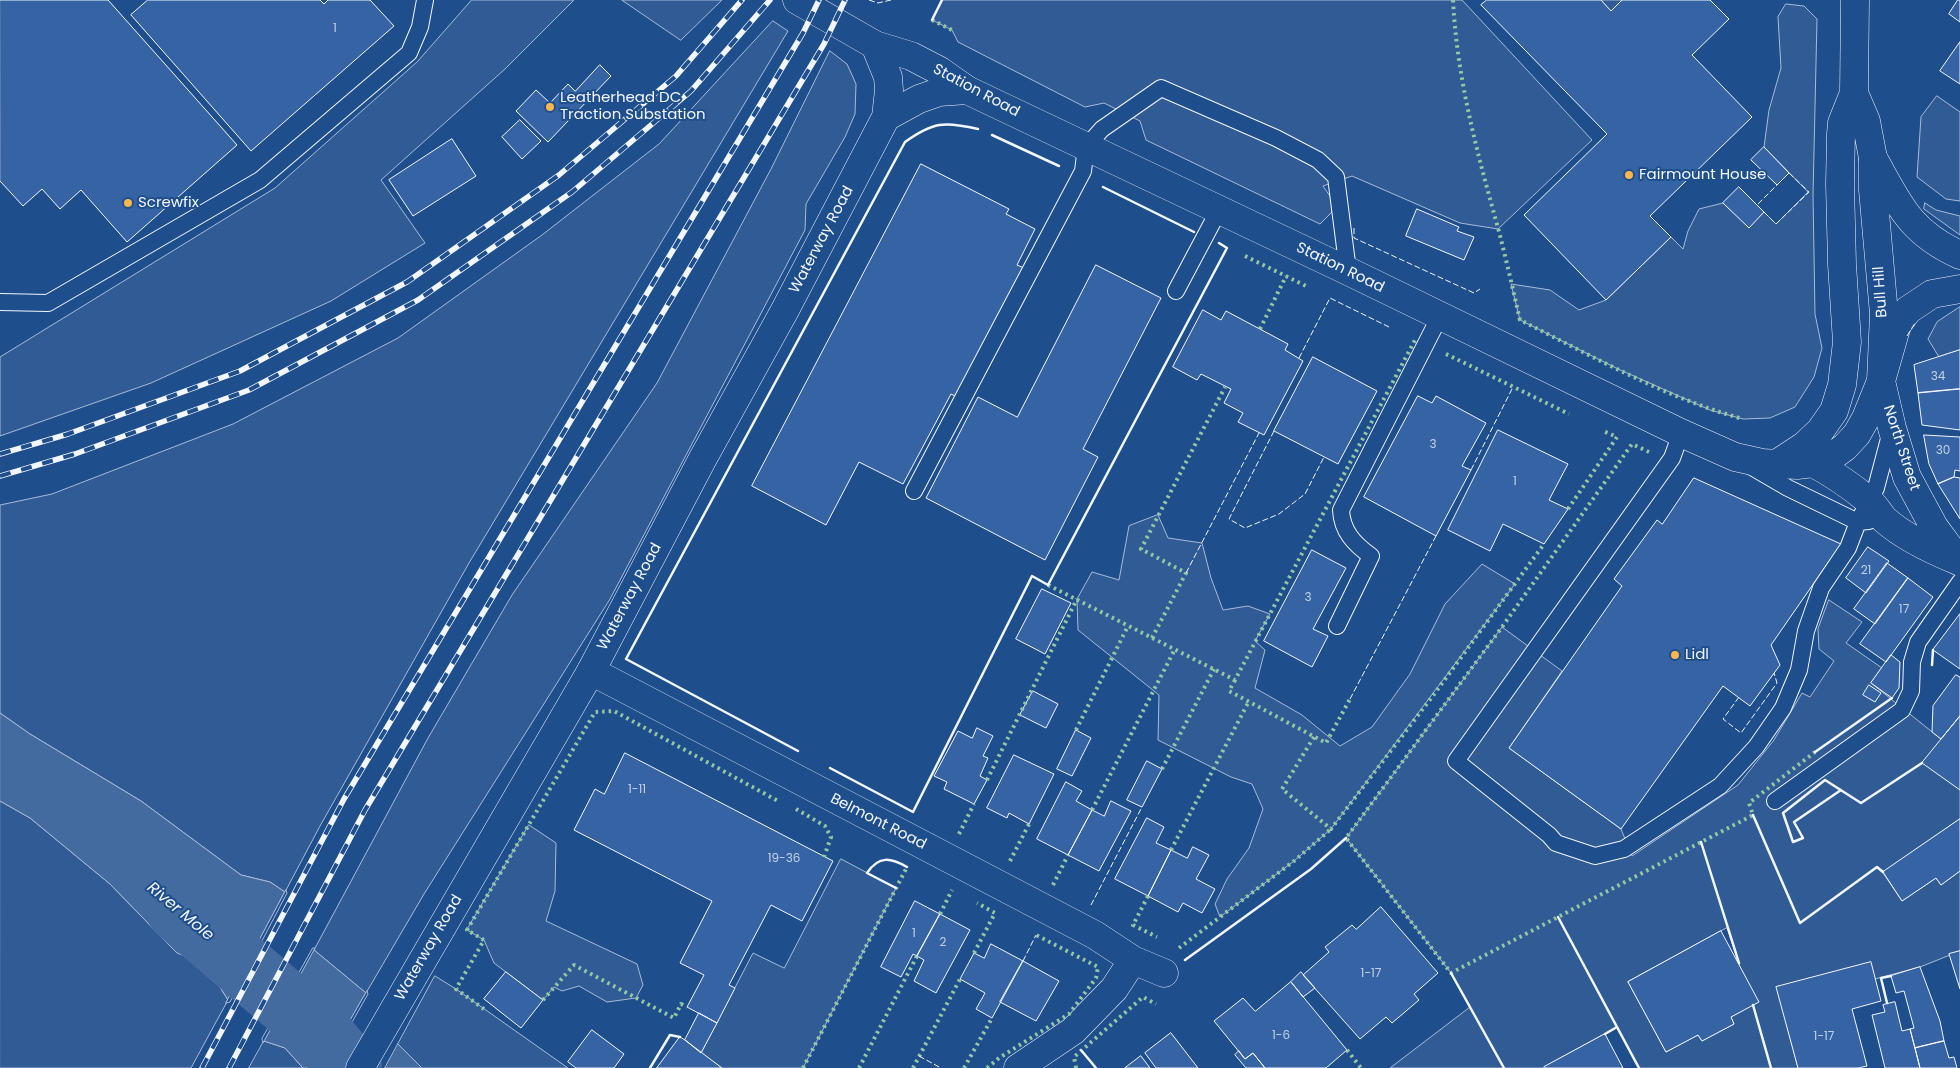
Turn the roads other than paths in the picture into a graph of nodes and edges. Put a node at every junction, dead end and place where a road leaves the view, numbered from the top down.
1 (425, 0) edge
2 (798, 0) edge
3 (1855, 0) edge
4 (875, 45) junction
5 (968, 90) junction
6 (1854, 93) junction
7 (886, 117) junction
8 (1086, 147) junction
9 (1873, 158) junction
10 (1219, 210) junction
11 (1960, 255) edge
12 (1348, 271) junction
13 (1960, 289) edge
14 (1176, 291) dead end
15 (0, 302) edge
16 (1440, 316) junction
17 (1881, 381) junction
18 (1892, 428) junction
19 (1680, 433) junction
20 (1735, 457) junction
21 (1813, 463) junction
22 (1775, 465) junction
23 (914, 491) dead end
24 (1871, 514) junction
25 (1960, 582) edge
26 (1337, 626) dead end
27 (591, 671) junction
28 (1775, 801) dead end
29 (1133, 960) junction
30 (1164, 973) dead end
31 (360, 1068) edge
32 (1018, 1068) edge

1 - 15 lane
2 - 4 main road, Station Road
3 - 6 main road, Bull Hill
4 - 5 main road, Station Road
4 - 7 main road, Waterway Road
5 - 7 main road
5 - 8 main road, Station Road
6 - 9 main road, Bull Hill
6 - 22 main road, Bull Hill
7 - 27 main road, Waterway Road
8 - 10 main road, Station Road
8 - 12 lane
8 - 23 lane
9 - 11 main road
9 - 17 main road, Bull Hill
10 - 12 main road, Station Road
10 - 14 lane
12 - 16 main road, Station Road
13 - 17 main road
16 - 19 main road, Station Road
16 - 26 lane
17 - 18 main road, North Street
17 - 21 main road, Bull Hill
18 - 24 lane
18 - 24 main road, North Street
19 - 20 main road, Station Road
19 - 24 lane
20 - 22 main road, Station Road
20 - 24 lane, North Street
21 - 22 main road, Station Road
21 - 24 main road, North Street
25 - 28 lane
27 - 29 main road, Belmont Road
27 - 31 main road, Waterway Road
29 - 30 main road, Belmont Road
29 - 32 main road

